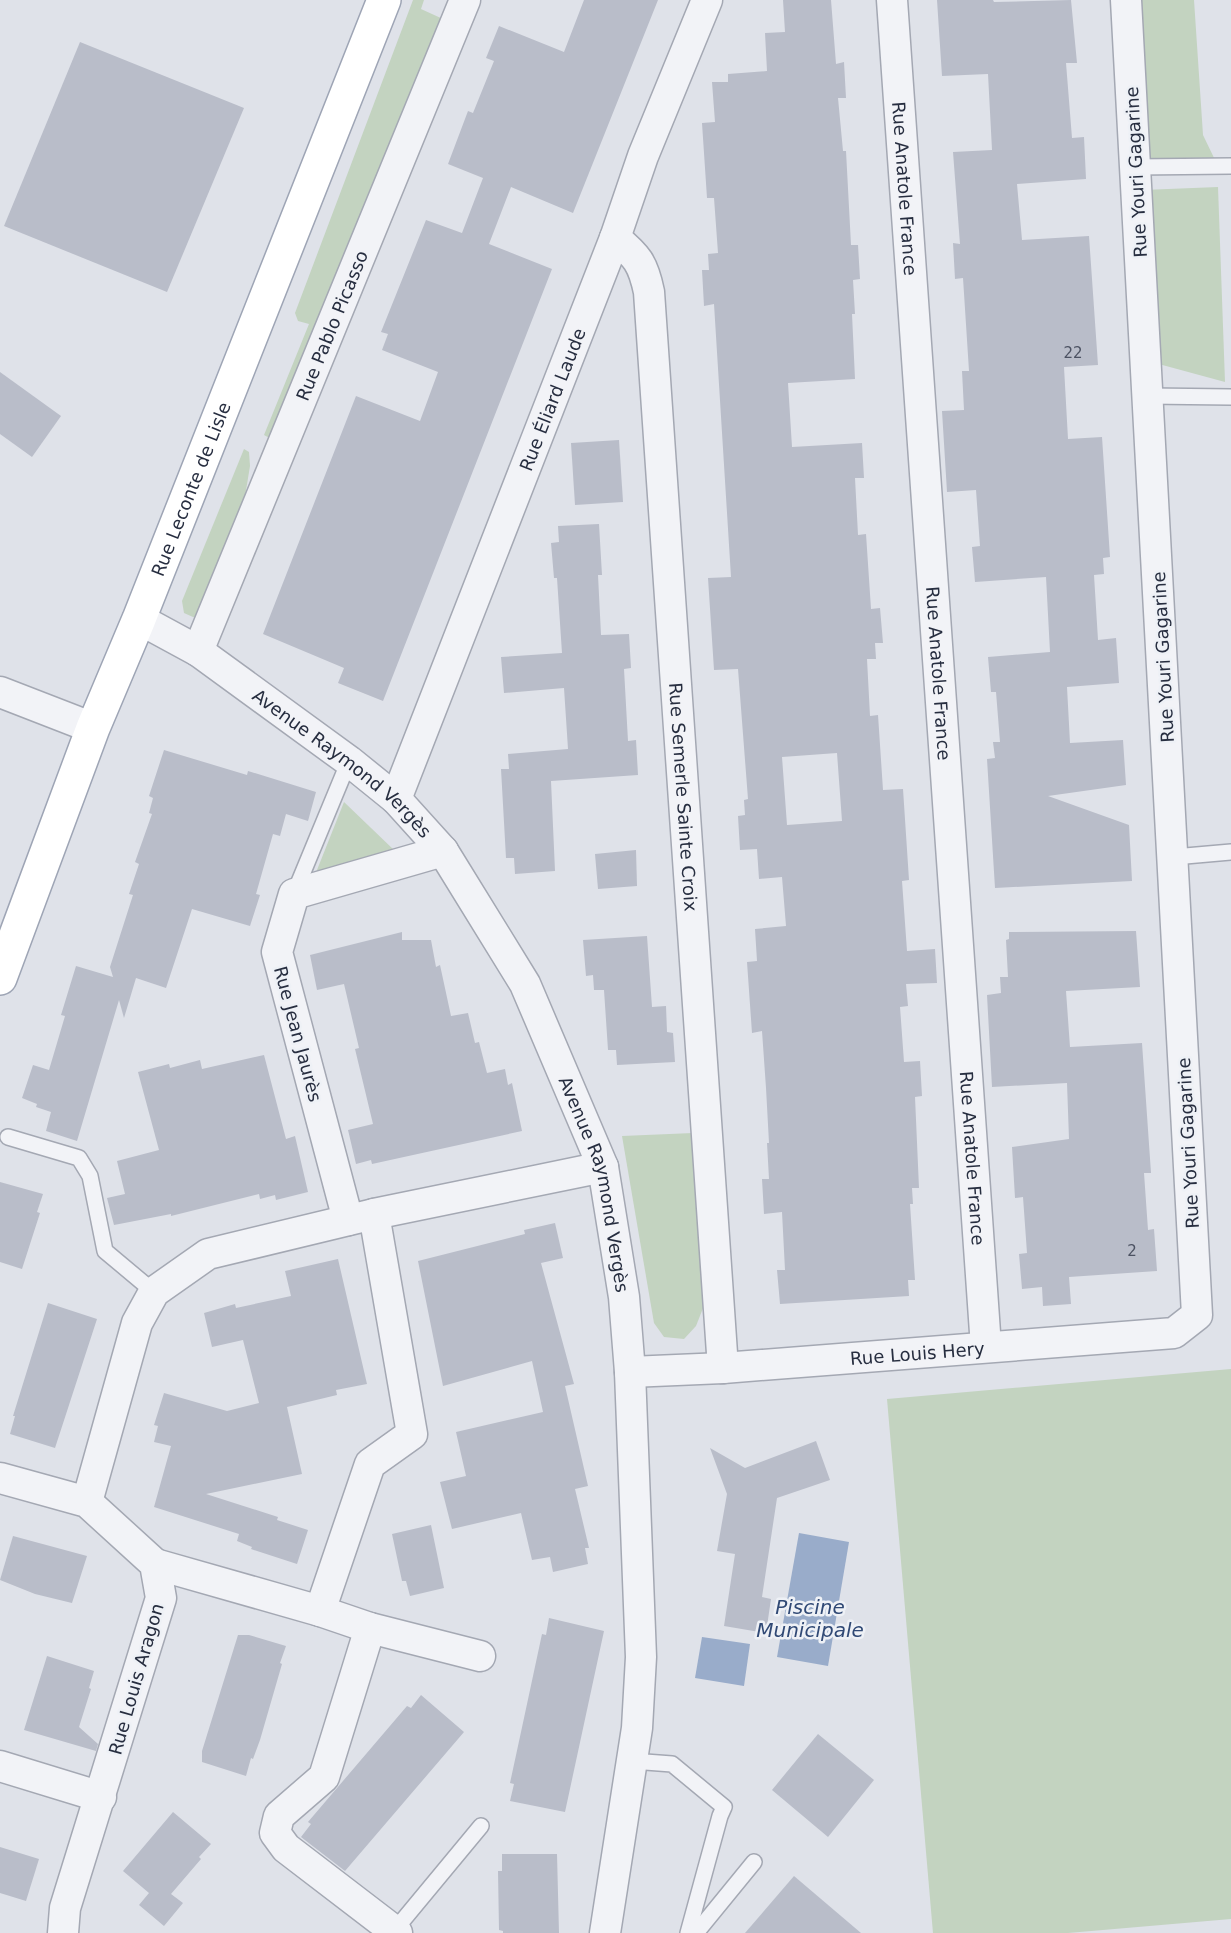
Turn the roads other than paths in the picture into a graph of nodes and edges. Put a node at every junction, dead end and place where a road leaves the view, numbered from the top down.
1 (384, 0) edge
2 (465, 0) edge
3 (707, 0) edge
4 (892, 0) edge
5 (1126, 0) edge
6 (1231, 166) edge
7 (1135, 167) junction
8 (615, 238) junction
9 (1148, 396) junction
10 (1231, 397) edge
11 (139, 619) junction
12 (198, 651) junction
13 (0, 693) edge
14 (93, 728) junction
15 (349, 761) junction
16 (396, 799) junction
17 (443, 852) junction
18 (1231, 852) edge
19 (1174, 857) junction
20 (294, 894) junction
21 (0, 978) edge
22 (8, 1137) dead end
23 (603, 1167) junction
24 (361, 1217) junction
25 (154, 1292) junction
26 (1197, 1315) joint
27 (986, 1347) junction
28 (723, 1368) junction
29 (630, 1372) junction
30 (0, 1478) edge
31 (87, 1502) junction
32 (155, 1564) junction
33 (320, 1611) junction
34 (370, 1628) junction
35 (480, 1656) dead end
36 (632, 1761) junction
37 (0, 1766) edge
38 (101, 1797) junction
39 (481, 1826) dead end
40 (754, 1862) dead end
41 (395, 1932) edge
42 (63, 1933) edge
43 (605, 1933) edge
44 (688, 1933) edge
45 (696, 1933) edge

1 - 11 main road, Rue Leconte de Lisle
2 - 12 street, Rue Pablo Picasso
3 - 8 street, Rue Éliard Laude
4 - 27 street, Rue Anatole France
5 - 7 street, Rue Youri Gagarine
6 - 7 lane
7 - 9 street, Rue Youri Gagarine
8 - 16 street, Rue Éliard Laude
8 - 28 street, Rue Semerle Sainte Croix
9 - 10 lane
9 - 19 street, Rue Youri Gagarine
11 - 12 street, Avenue Raymond Vergès
11 - 14 main road, Rue Leconte de Lisle
12 - 15 street, Avenue Raymond Vergès
13 - 14 street
14 - 21 main road, Rue Leconte de Lisle
15 - 16 street, Avenue Raymond Vergès
15 - 20 lane
16 - 17 street, Avenue Raymond Vergès
17 - 20 street
17 - 23 street, Avenue Raymond Vergès
18 - 19 lane
19 - 26 street, Rue Youri Gagarine
20 - 24 street, Rue Jean Jaurès
22 - 25 lane
23 - 24 street
23 - 29 street, Avenue Raymond Vergès
24 - 25 street
24 - 33 street, Rue Jean Jaurès
25 - 31 street
26 - 27 street, Rue Louis Hery
27 - 28 street, Rue Louis Hery
28 - 29 street, Rue Louis Hery
29 - 36 street, Avenue Raymond Vergès
30 - 31 street
31 - 32 street
32 - 33 street
32 - 38 street, Rue Louis Aragon
33 - 34 street
34 - 35 street
34 - 41 street
36 - 43 street, Avenue Raymond Vergès
36 - 44 lane
37 - 38 street
38 - 42 street, Rue Louis Aragon
39 - 41 lane
40 - 45 lane

